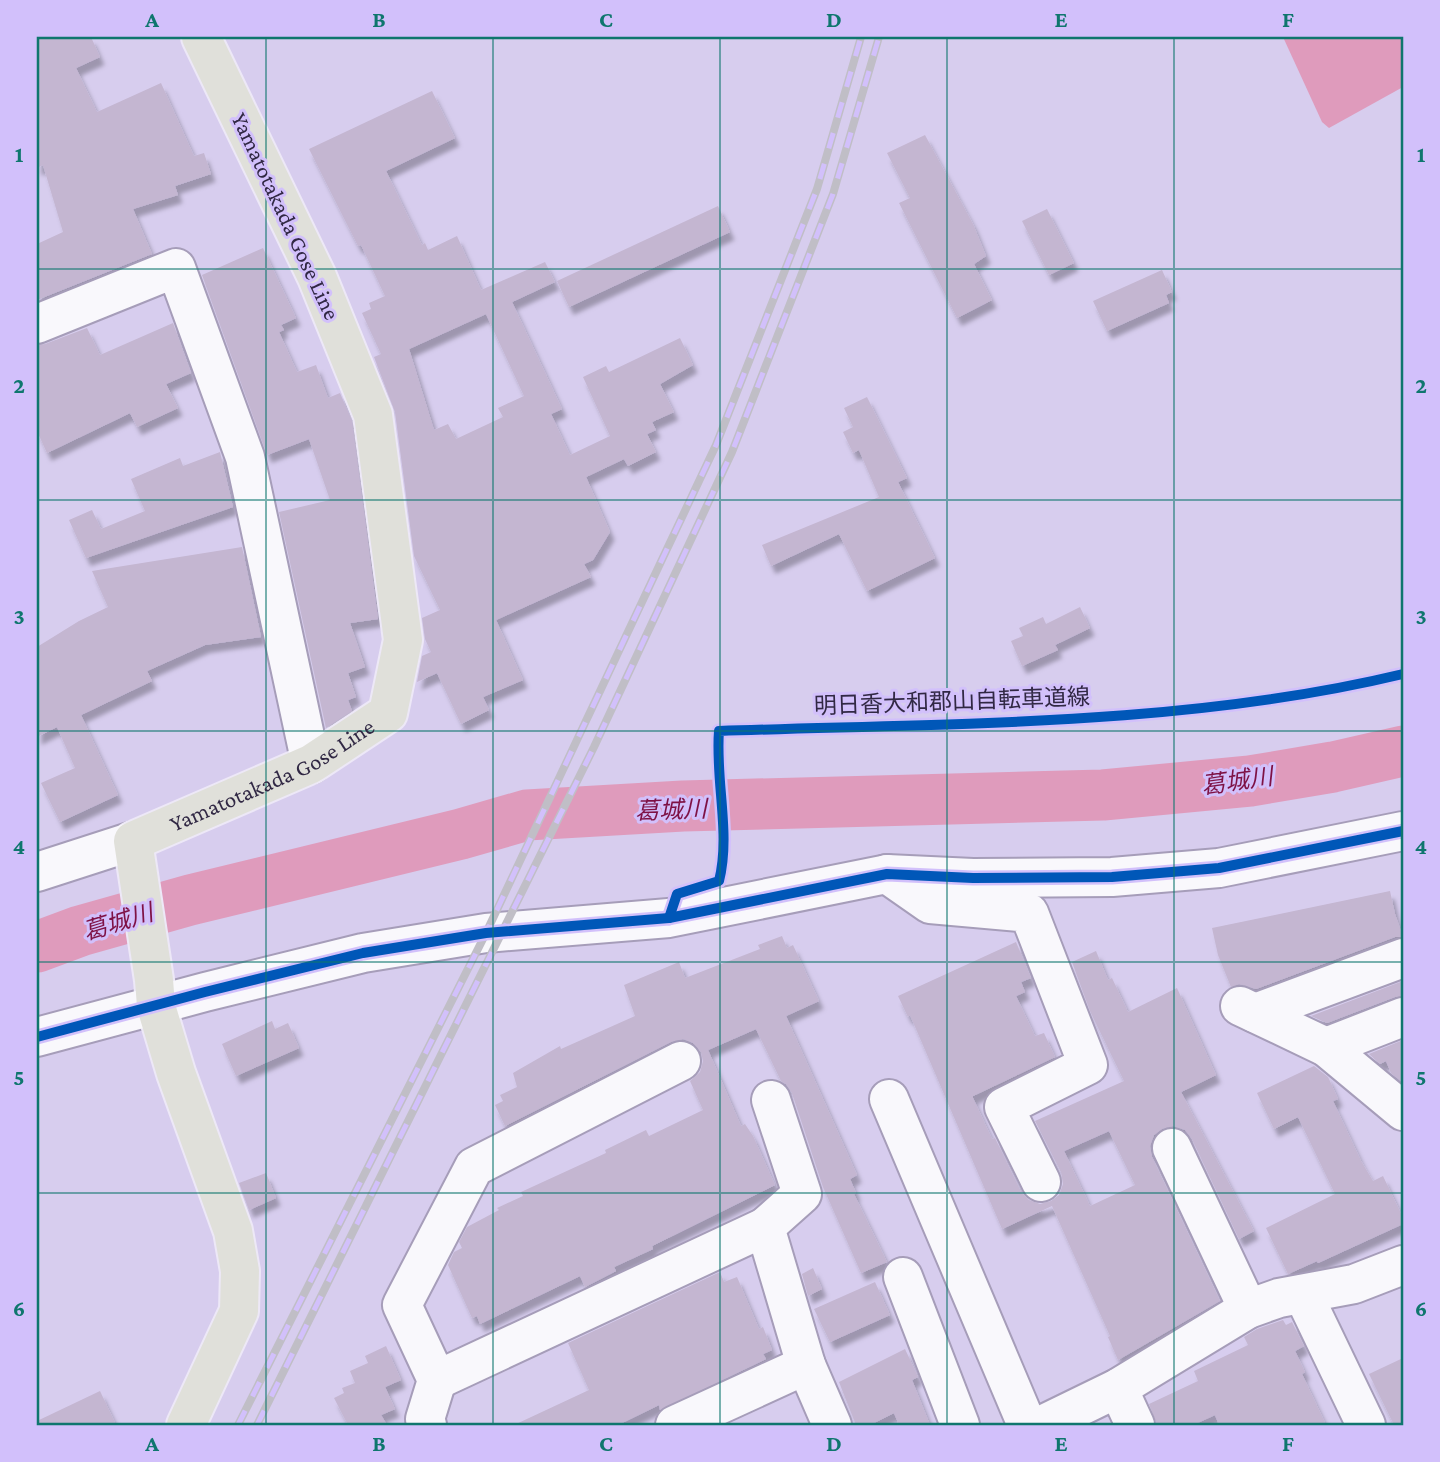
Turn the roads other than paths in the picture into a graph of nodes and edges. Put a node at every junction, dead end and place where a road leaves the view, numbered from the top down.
1 (201, 37) edge
2 (37, 324) edge
3 (311, 764) junction
4 (1403, 831) edge
5 (136, 855) junction
6 (39, 861) edge
7 (887, 874) junction
8 (1403, 958) edge
9 (155, 993) junction
10 (1403, 1017) edge
11 (37, 1037) edge
12 (1326, 1047) junction
13 (681, 1061) dead end
14 (889, 1099) dead end
15 (771, 1100) dead end
16 (1402, 1108) edge
17 (1172, 1148) dead end
18 (1041, 1182) dead end
19 (765, 1227) junction
20 (1403, 1265) edge
21 (903, 1278) dead end
22 (1303, 1294) junction
23 (1248, 1309) junction
24 (806, 1365) junction
25 (437, 1380) junction
26 (1118, 1388) junction
27 (186, 1425) edge
28 (427, 1425) edge
29 (675, 1425) edge
30 (832, 1425) edge
31 (960, 1425) edge
32 (1027, 1425) edge
33 (1042, 1425) edge
34 (1135, 1425) edge
35 (1366, 1425) edge

1 - 3 main road, Yamatotakada Gose Line
2 - 3 street
3 - 5 main road, Yamatotakada Gose Line
4 - 7 street
5 - 6 street
5 - 9 main road
7 - 9 street
7 - 18 street
8 - 12 street
9 - 11 street
9 - 27 main road
10 - 12 street
12 - 16 street
13 - 25 street
14 - 32 street
15 - 19 street
17 - 23 street
19 - 24 street
19 - 25 street
20 - 22 street
21 - 31 street
22 - 23 street
22 - 35 street
23 - 26 street
24 - 29 street
24 - 30 street
25 - 28 street
26 - 33 street
26 - 34 street

